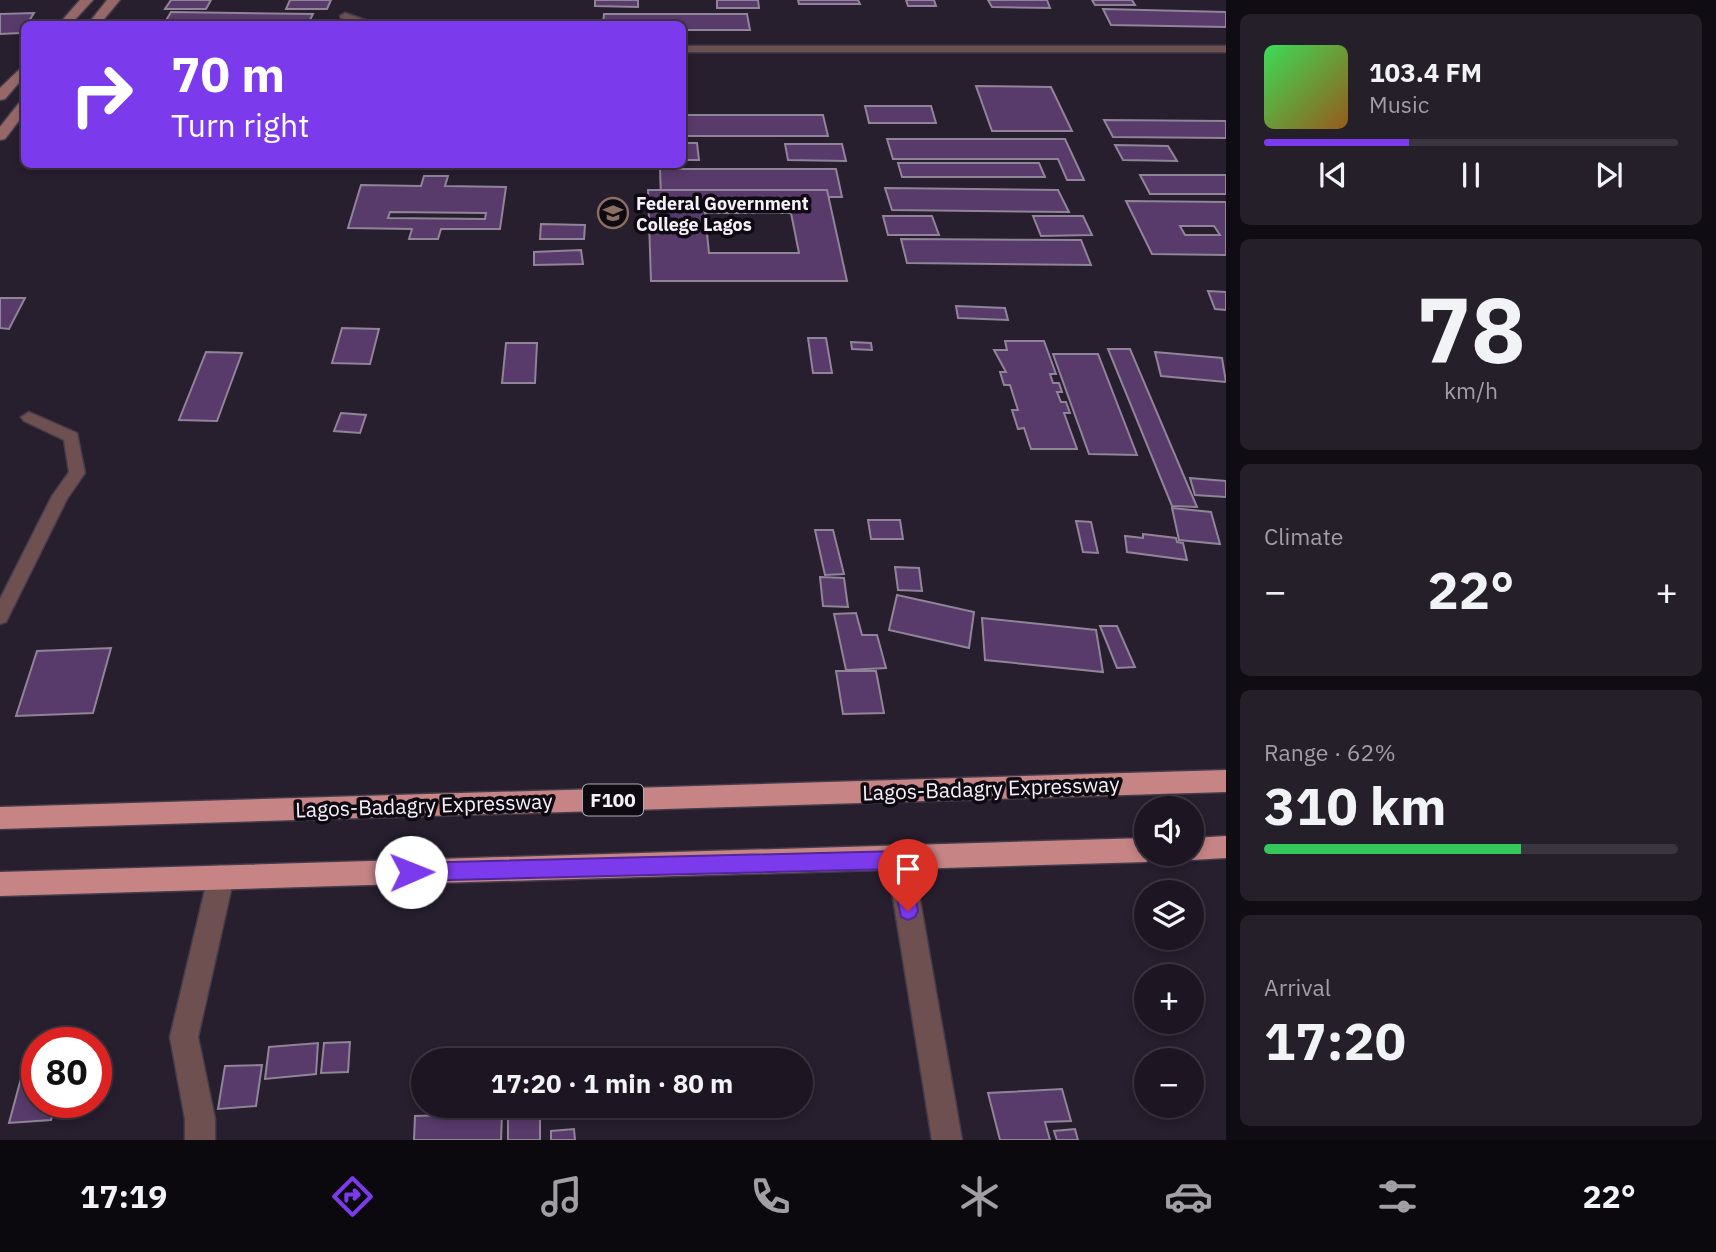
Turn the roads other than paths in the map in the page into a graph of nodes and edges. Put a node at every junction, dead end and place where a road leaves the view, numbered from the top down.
1 (87, 0) edge
2 (114, 0) edge
3 (345, 16) dead end
4 (68, 21) edge
5 (96, 21) edge
6 (359, 21) edge
7 (686, 49) edge
8 (1226, 49) edge
9 (21, 72) edge
10 (0, 96) edge
11 (21, 110) edge
12 (0, 135) edge
13 (29, 417) dead end
14 (0, 617) edge
15 (1226, 781) edge
16 (0, 818) edge
17 (1226, 847) edge
18 (1204, 848) edge
19 (1134, 850) edge
20 (900, 860) junction
21 (221, 877) junction
22 (0, 884) edge
23 (200, 1140) edge
24 (947, 1140) edge

1 - 4 main road
2 - 5 main road
3 - 6 lane
7 - 8 lane
9 - 10 main road
11 - 12 main road
13 - 14 lane
15 - 16 highway, Lagos-Badagry Expressway / F100
17 - 18 highway
19 - 20 highway
20 - 21 highway
20 - 24 street
21 - 22 highway
21 - 23 street

